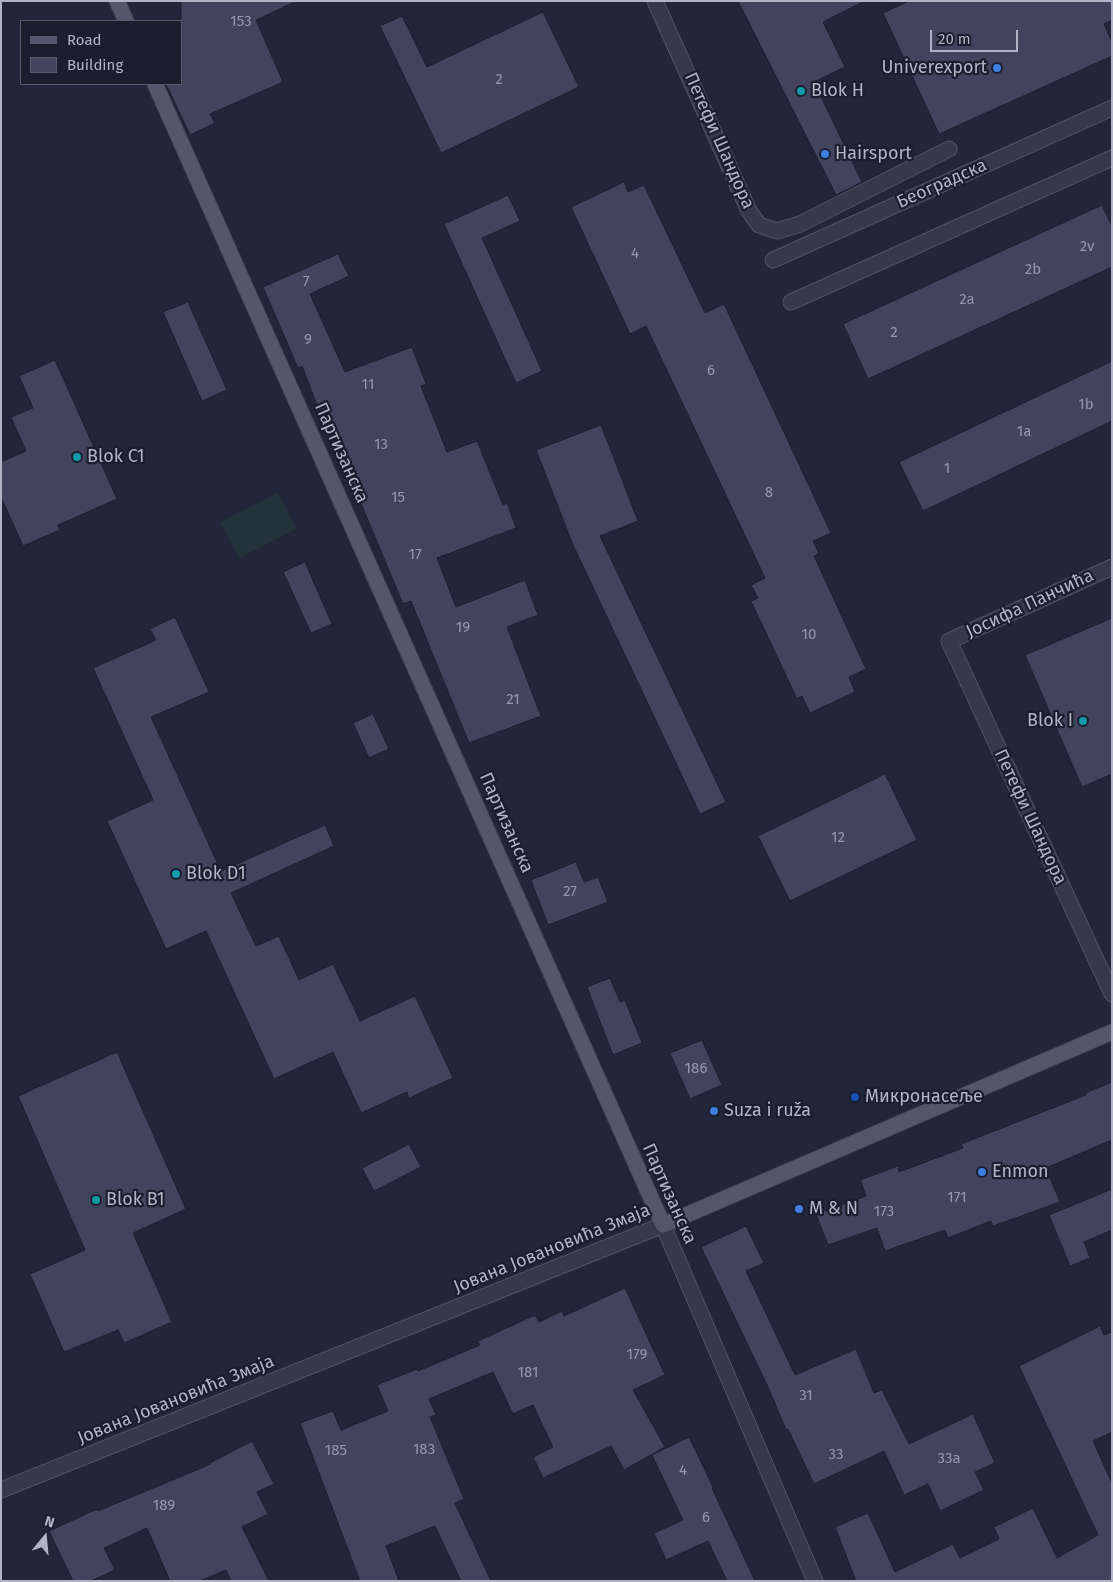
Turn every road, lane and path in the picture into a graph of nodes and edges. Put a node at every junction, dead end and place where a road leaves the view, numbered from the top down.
1 (117, 1) edge
2 (655, 1) edge
3 (126, 20) edge
4 (155, 85) edge
5 (1112, 108) edge
6 (949, 149) dead end
7 (1112, 158) edge
8 (773, 260) dead end
9 (791, 302) dead end
10 (1112, 566) edge
11 (949, 641) joint
12 (1112, 994) edge
13 (1112, 1032) edge
14 (663, 1225) junction
15 (1, 1490) edge
16 (815, 1581) edge

1 - 3 main road
2 - 6 street, Петефи Шандора
4 - 14 main road, Партизанска
5 - 8 street, Београдска
7 - 9 street
10 - 11 street, Јосифа Панчића
11 - 12 street, Петефи Шандора
13 - 14 main road, Јована Јовановића Змаја
14 - 15 street, Јована Јовановића Змаја
14 - 16 street, Партизанска

